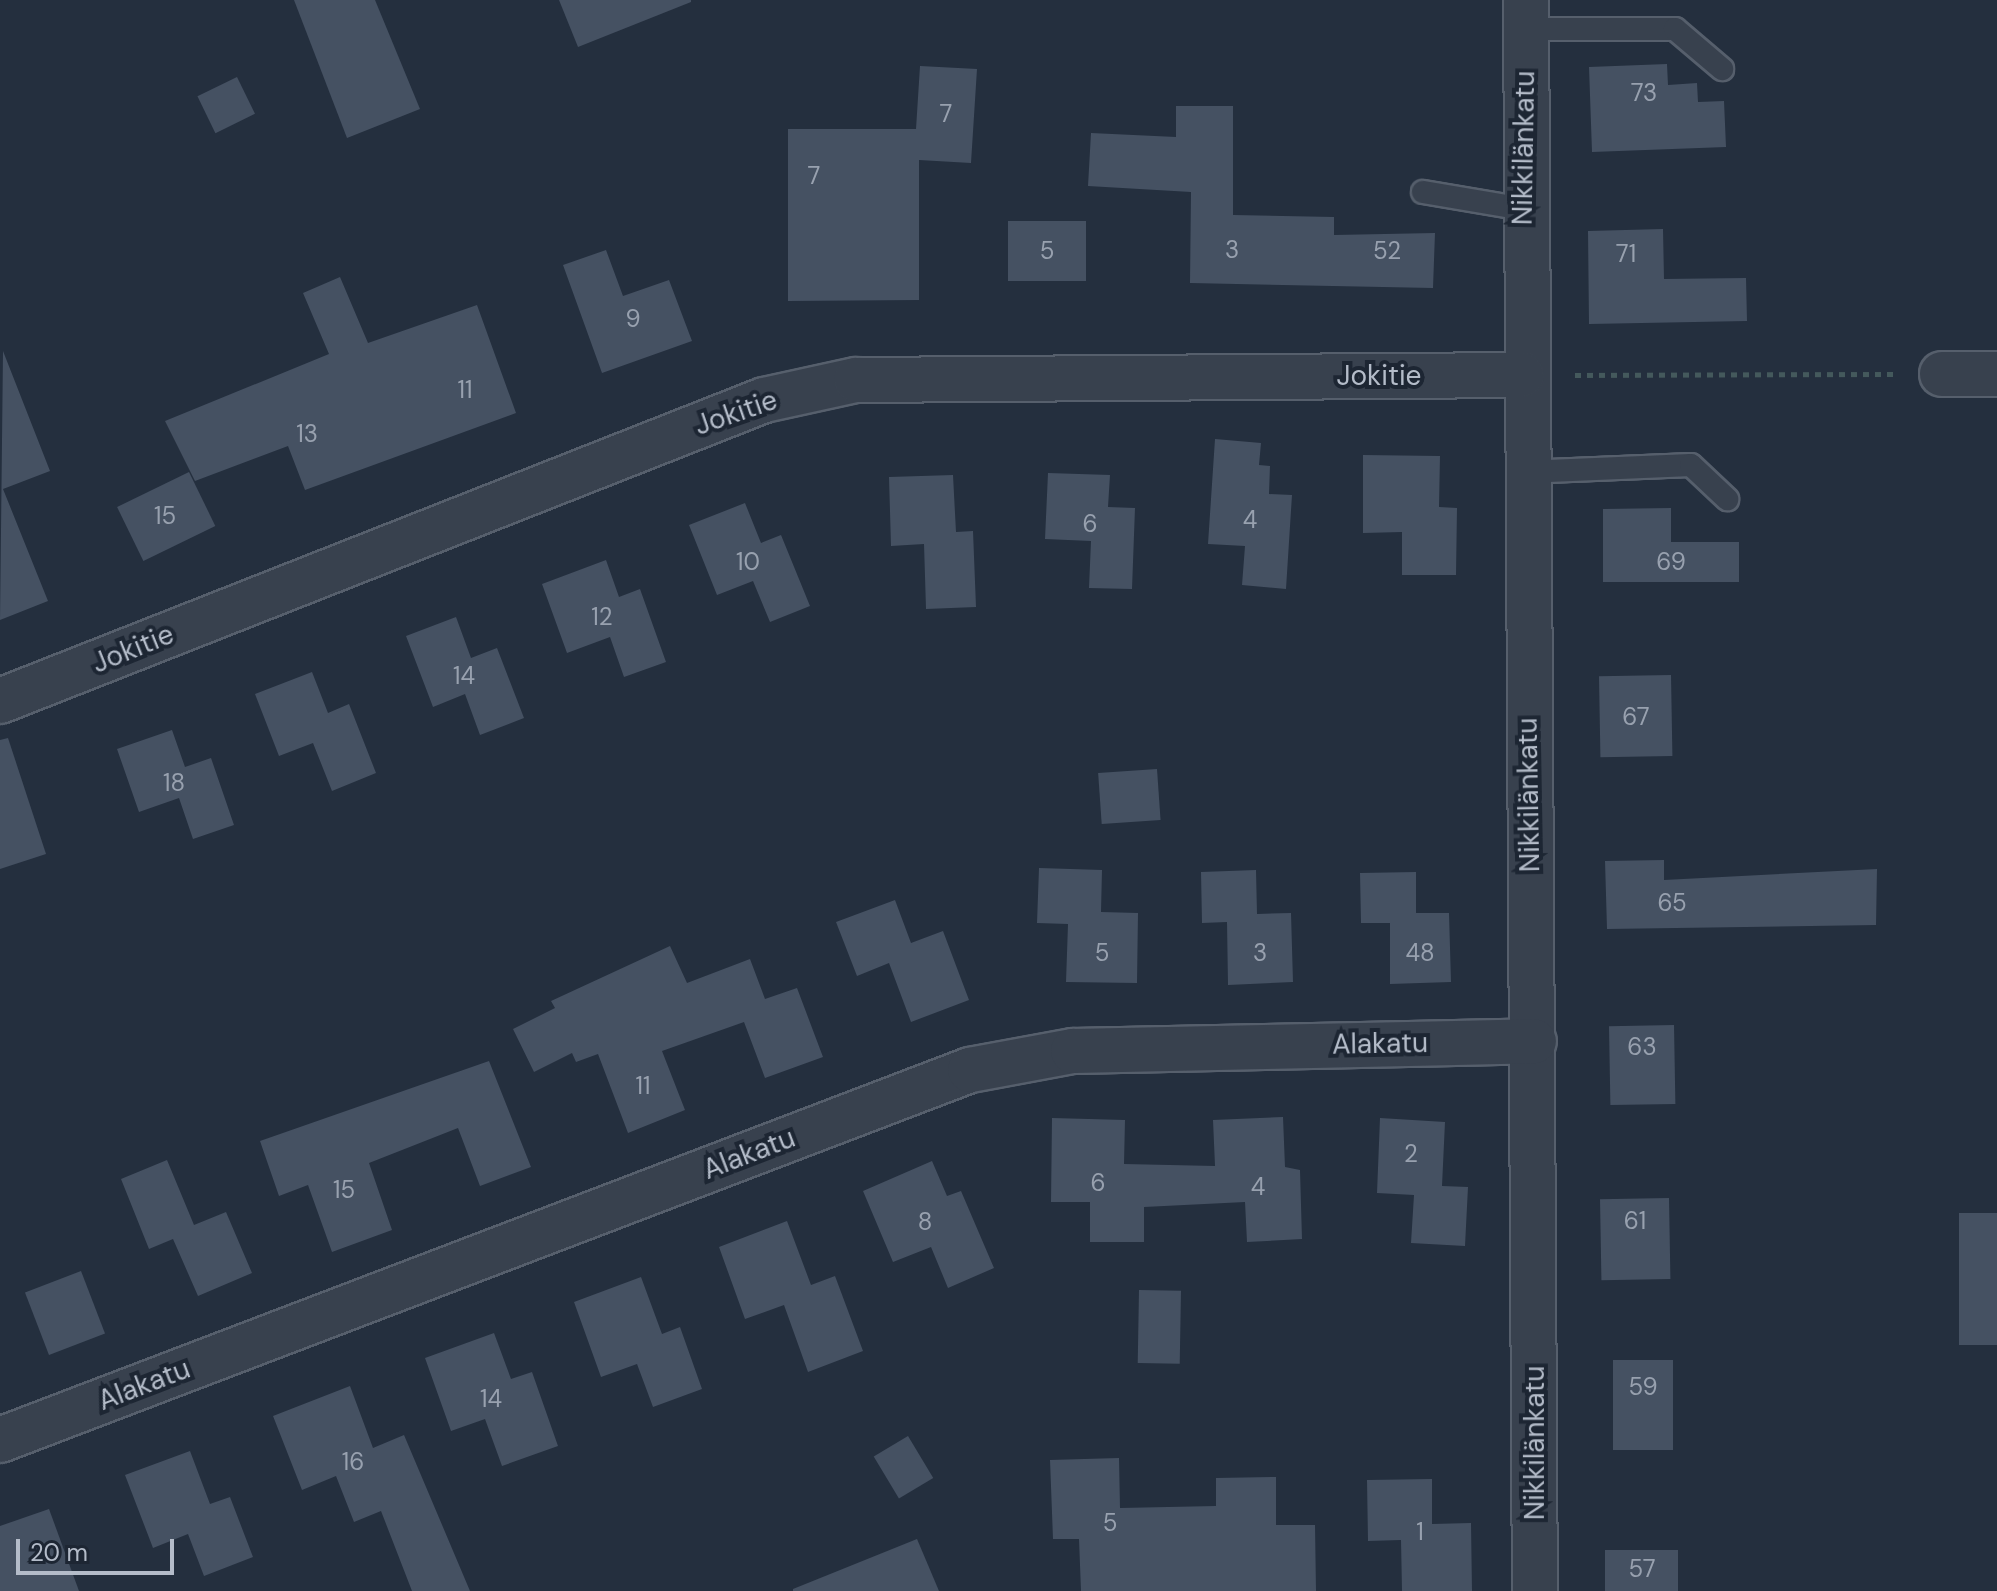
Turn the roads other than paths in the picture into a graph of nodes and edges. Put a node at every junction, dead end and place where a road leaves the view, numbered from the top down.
1 (1525, 14) edge
2 (1722, 69) dead end
3 (1423, 192) dead end
4 (1523, 209) junction
5 (1942, 374) road end
6 (1997, 374) edge
7 (1522, 375) junction
8 (1524, 472) junction
9 (1727, 499) dead end
10 (0, 701) edge
11 (1534, 1041) junction
12 (0, 1440) edge
13 (1535, 1591) edge

1 - 2 lane
1 - 4 street, Nikkilänkatu
3 - 4 lane
4 - 7 street, Nikkilänkatu
5 - 6 street
7 - 8 street, Nikkilänkatu
7 - 10 street, Jokitie
8 - 9 lane
8 - 11 street, Nikkilänkatu
11 - 12 street, Alakatu
11 - 13 street, Nikkilänkatu

